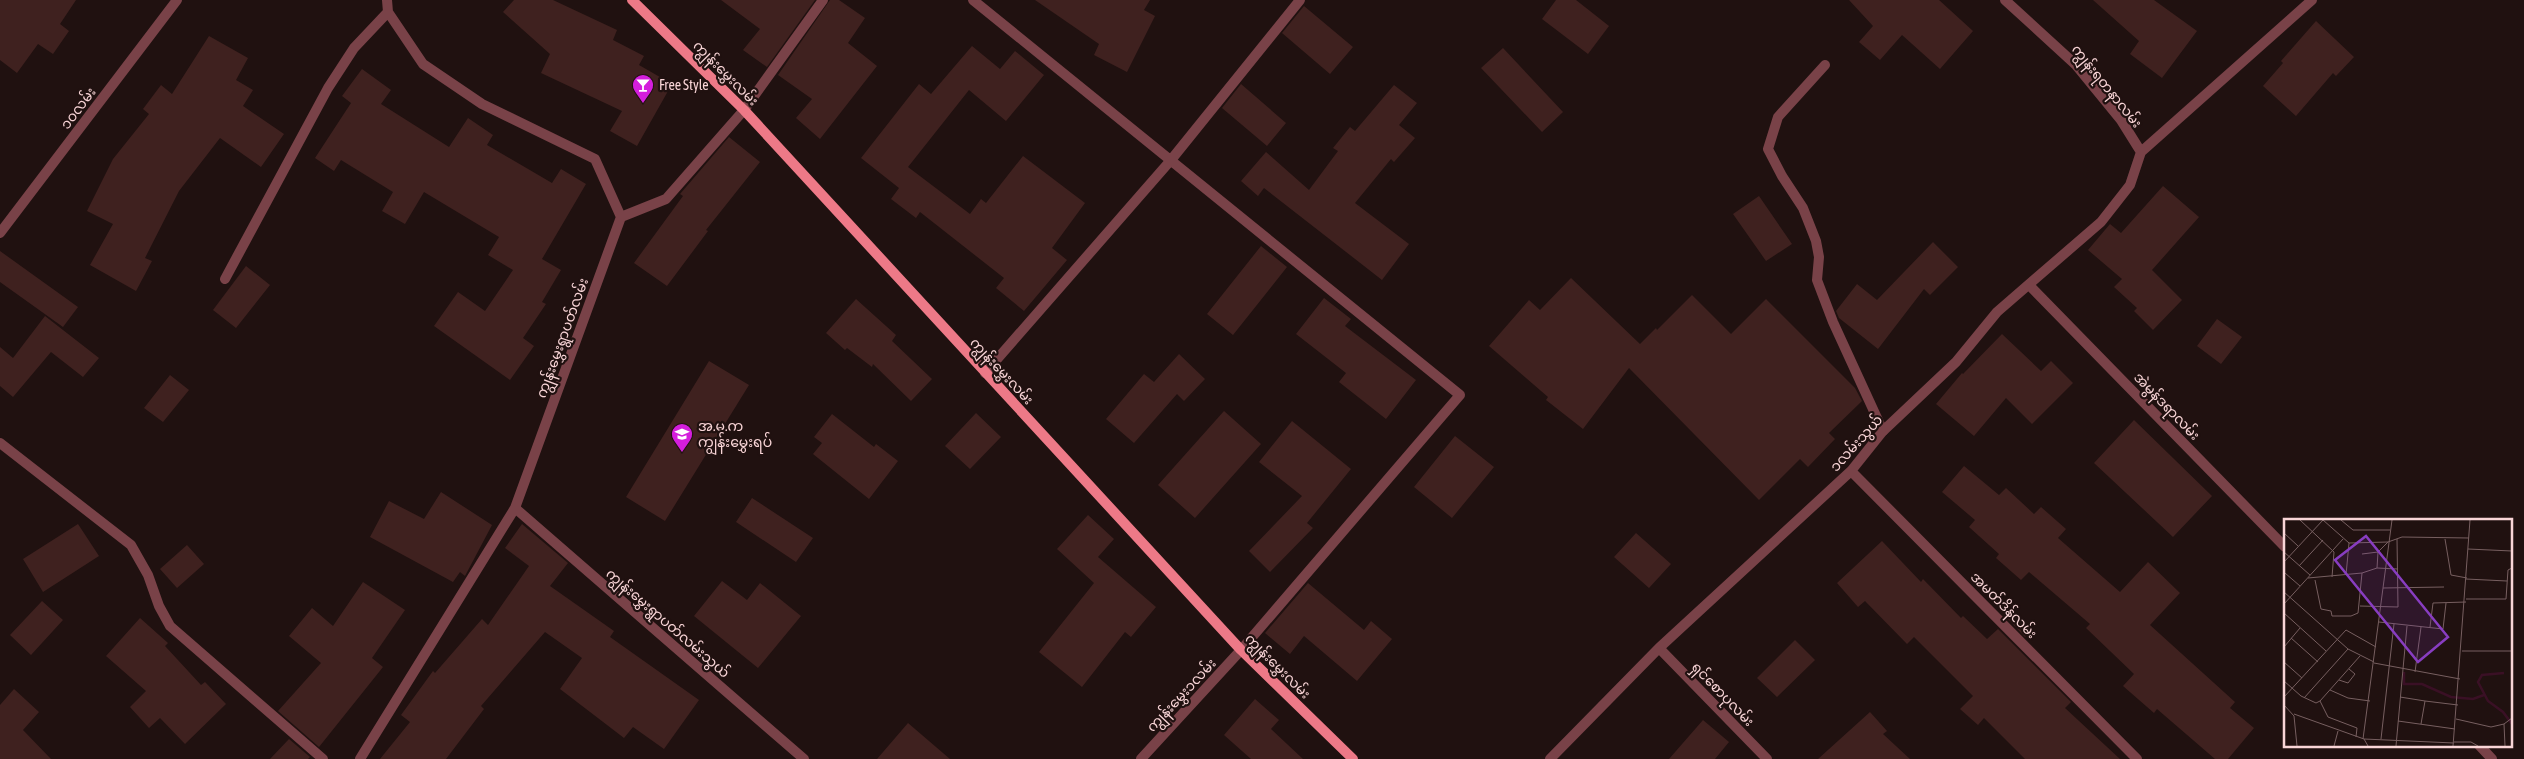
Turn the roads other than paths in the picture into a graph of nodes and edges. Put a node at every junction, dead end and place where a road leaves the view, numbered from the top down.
1 (177, 0) edge
2 (387, 0) edge
3 (632, 0) edge
4 (824, 0) edge
5 (973, 0) edge
6 (1300, 0) edge
7 (2005, 0) edge
8 (2312, 0) edge
9 (388, 12) junction
10 (1825, 65) dead end
11 (744, 110) junction
12 (2142, 152) junction
13 (1171, 160) junction
14 (622, 217) junction
15 (0, 233) edge
16 (225, 278) dead end
17 (2029, 285) junction
18 (986, 373) junction
19 (1882, 431) junction
20 (0, 443) edge
21 (1851, 471) junction
22 (515, 508) junction
23 (2284, 546) edge
24 (1659, 648) junction
25 (1241, 650) junction
26 (2479, 746) edge
27 (323, 759) edge
28 (360, 759) edge
29 (804, 759) edge
30 (1141, 759) edge
31 (1353, 759) edge
32 (1550, 759) edge
33 (1767, 759) edge
34 (2137, 759) edge
35 (2492, 759) edge

1 - 15 street, ၁၀လမ်း
2 - 9 street
3 - 11 street, ကျွန်းမွှေးလမ်း
4 - 11 street
5 - 13 street
6 - 13 street
7 - 12 street, ကျွန်းရတနာလမ်း
8 - 12 street
9 - 14 street
9 - 16 street
10 - 19 street
11 - 14 street
11 - 18 street, ကျွန်းမွှေးလမ်း
12 - 17 street, ၁လမ်းသွယ်
13 - 18 street
13 - 25 street, ကျွန်းမွှေး၁လမ်း
14 - 22 street, ကျွန်းမွှေးရွာပတ်လမ်း
17 - 19 street, ၁လမ်းသွယ်
17 - 23 street, အဲမွန်ဒရာလမ်း
18 - 25 street, ကျွန်းမွှေးလမ်း
19 - 21 street, ၁လမ်းသွယ်
20 - 27 street
21 - 24 street, ၁လမ်းသွယ်
21 - 34 street, အမတ်ဒိန်လမ်း
22 - 28 street, ကျွန်းမွှေးရွာပတ်လမ်း
22 - 29 street, ကျွန်းမွှေးရွာပတ်လမ်းသွယ်
24 - 32 street, ၁လမ်းသွယ်
24 - 33 street, ရှင်စောပုလမ်း
25 - 30 street, ကျွန်းမွှေး၁လမ်း
25 - 31 street, ကျွန်းမွှေးလမ်း
26 - 35 street

